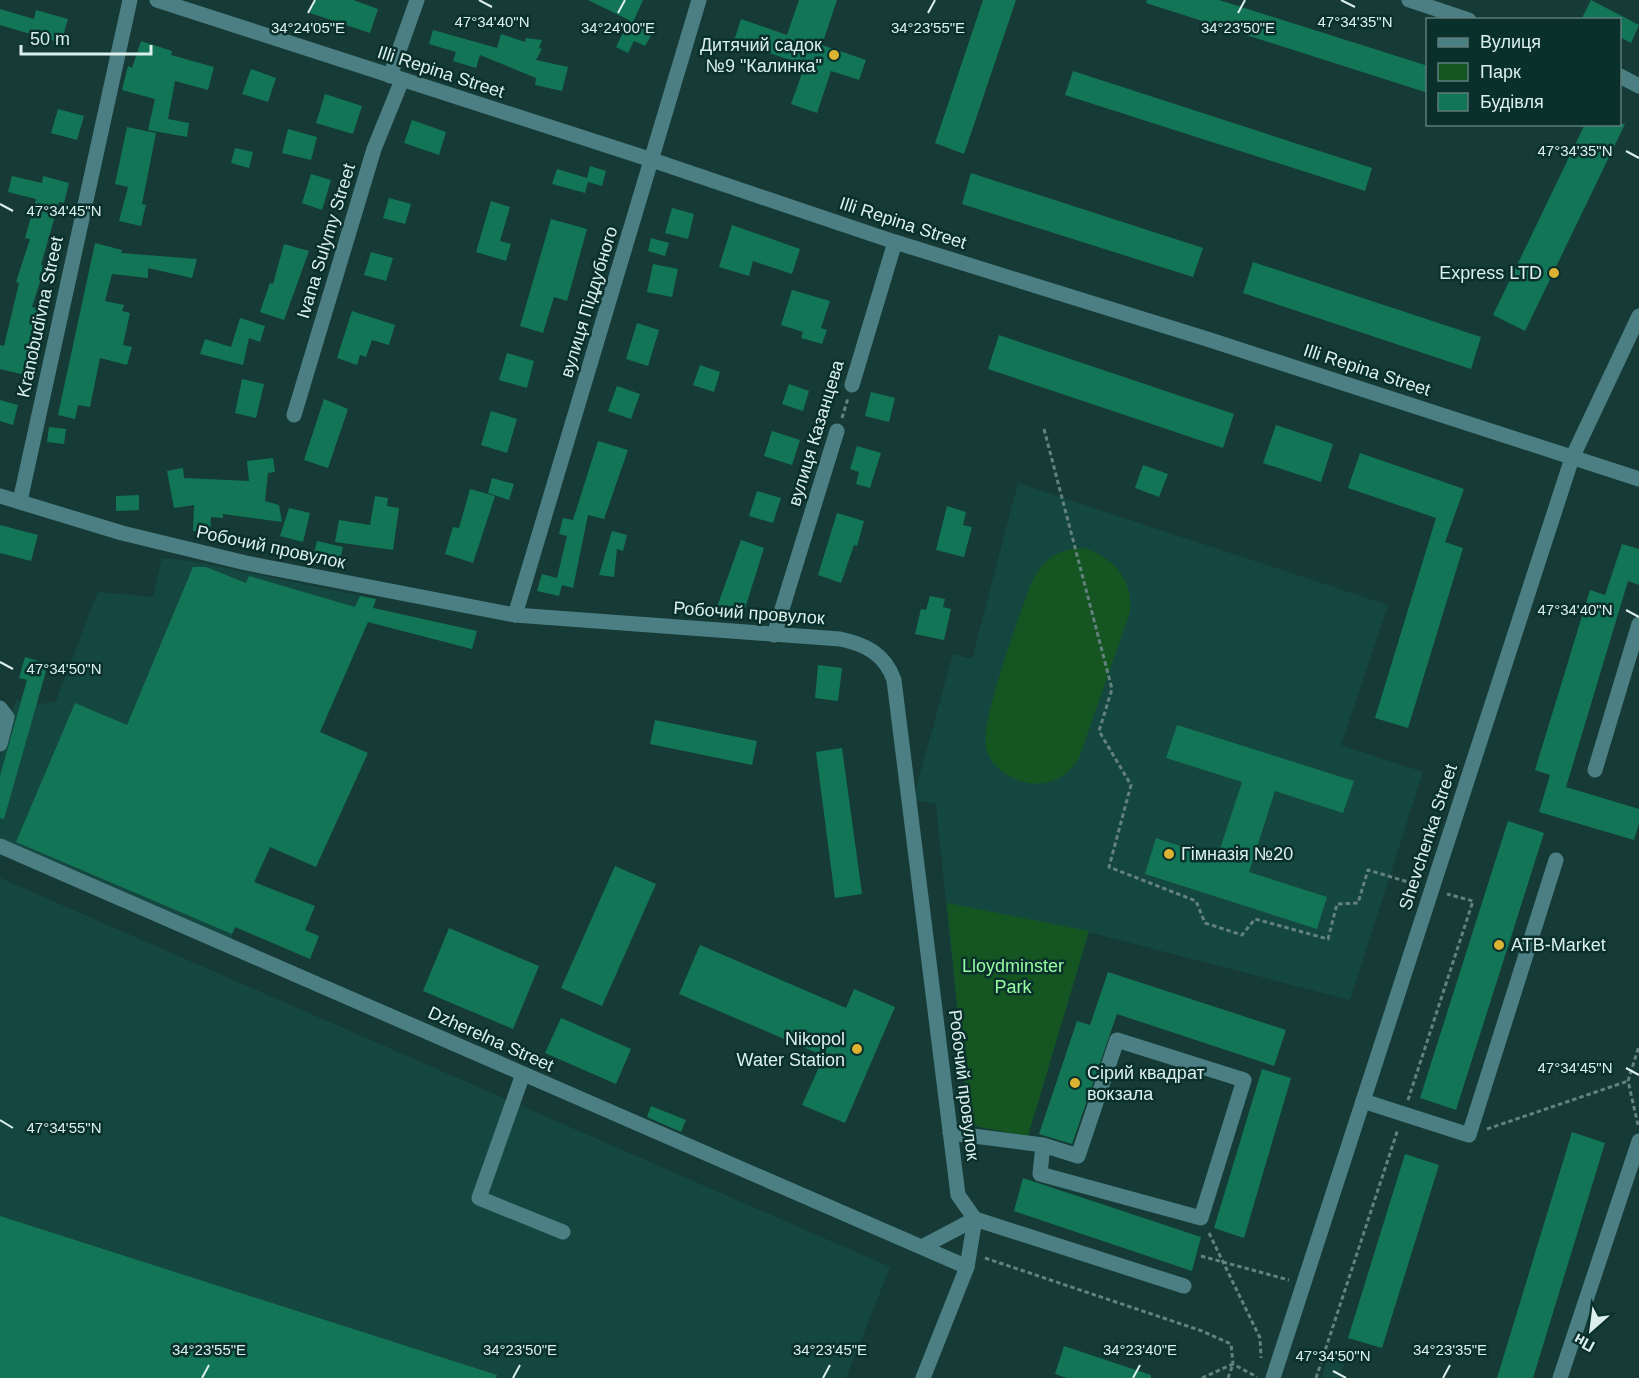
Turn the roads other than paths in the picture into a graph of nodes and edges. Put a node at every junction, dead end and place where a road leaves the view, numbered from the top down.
1 (130, 0) edge
2 (157, 0) edge
3 (417, 0) edge
4 (699, 0) edge
5 (1409, 0) edge
6 (1463, 18) edge
7 (1621, 77) edge
8 (396, 78) junction
9 (1639, 86) edge
10 (652, 160) junction
11 (895, 242) junction
12 (1639, 316) edge
13 (852, 385) road end
14 (294, 415) dead end
15 (837, 431) road end
16 (1572, 458) junction
17 (1639, 479) edge
18 (0, 496) edge
19 (20, 501) junction
20 (514, 615) junction
21 (1639, 624) edge
22 (774, 635) junction
23 (0, 708) edge
24 (0, 744) edge
25 (1595, 770) dead end
26 (0, 846) edge
27 (1556, 860) dead end
28 (523, 1074) junction
29 (1363, 1101) junction
30 (950, 1133) junction
31 (1639, 1141) edge
32 (1043, 1145) junction
33 (975, 1219) junction
34 (563, 1232) dead end
35 (921, 1247) junction
36 (968, 1260) junction
37 (1184, 1286) dead end
38 (1268, 1373) edge
39 (923, 1378) edge
40 (1560, 1378) edge

1 - 19 street, Kranobudivna Street
2 - 8 street, Illi Repina Street
3 - 8 street, Ivana Sulymy Street
4 - 10 street, вулиця Піддубного
5 - 6 street
7 - 9 street
8 - 10 street, Illi Repina Street
8 - 14 street, Ivana Sulymy Street
10 - 11 street, Illi Repina Street
10 - 20 street, вулиця Піддубного
11 - 13 street, вулиця Казанцева
11 - 16 street, Illi Repina Street
12 - 16 street, Shevchenka Street
15 - 22 street, вулиця Казанцева
16 - 17 street, Illi Repina Street
16 - 29 street, Shevchenka Street
18 - 19 street, Робочий провулок
19 - 20 street, Робочий провулок
20 - 22 street, Робочий провулок
21 - 25 street
22 - 30 street, Робочий провулок
23 - 24 street
26 - 28 street, Dzherelna Street
27 - 29 street
28 - 34 street
28 - 35 street, Dzherelna Street
29 - 38 street, Shevchenka Street
30 - 32 street
30 - 33 street, Робочий провулок
31 - 40 street
32 - 32 street
33 - 35 street
33 - 36 street
33 - 37 street
35 - 36 street, Dzherelna Street
36 - 39 street

